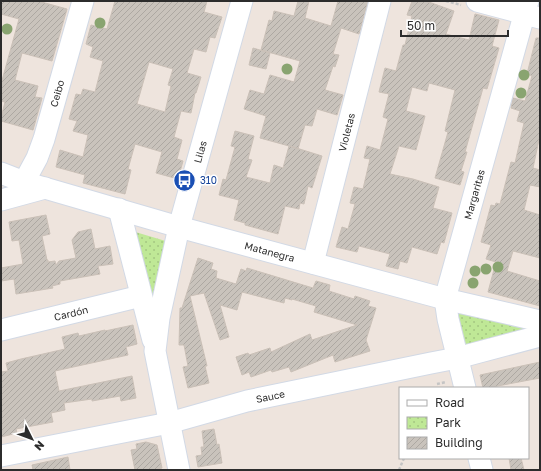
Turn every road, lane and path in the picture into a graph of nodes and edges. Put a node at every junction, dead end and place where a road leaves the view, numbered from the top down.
1 (83, 1) edge
2 (242, 1) edge
3 (380, 1) edge
4 (446, 1) edge
5 (472, 3) edge
6 (531, 11) edge
7 (1, 173) edge
8 (24, 182) junction
9 (46, 188) junction
10 (1, 200) edge
11 (119, 209) junction
12 (180, 227) junction
13 (313, 263) junction
14 (141, 296) junction
15 (445, 299) junction
16 (540, 321) edge
17 (1, 330) edge
18 (540, 336) edge
19 (155, 350) junction
20 (458, 358) junction
21 (437, 384) dead end
22 (436, 387) edge
23 (465, 387) edge
24 (169, 423) junction
25 (1, 456) edge
26 (404, 459) edge
27 (479, 459) edge
28 (179, 470) edge
29 (399, 470) edge
30 (482, 470) edge

1 - 8 street, Ceibo
2 - 12 street, Lilas
3 - 13 street, Violetas
4 - 5 path
5 - 6 street
6 - 15 street, Margaritas
7 - 8 street, Matanegra
8 - 9 street, Matanegra
9 - 10 street
9 - 11 street, Matanegra
11 - 12 street, Matanegra
11 - 14 street, Lilas
12 - 13 street, Matanegra
12 - 19 street, Lilas
13 - 15 street, Matanegra
14 - 17 street, Cardón
14 - 19 street, Lilas
15 - 16 street, Matanegra
15 - 20 street, Margaritas
18 - 20 street, Sauce
19 - 24 street, Lilas
20 - 23 street, Margaritas
20 - 24 street, Sauce
21 - 22 path
24 - 25 street, Sauce
24 - 28 street, Lilas
26 - 29 path
27 - 30 street

